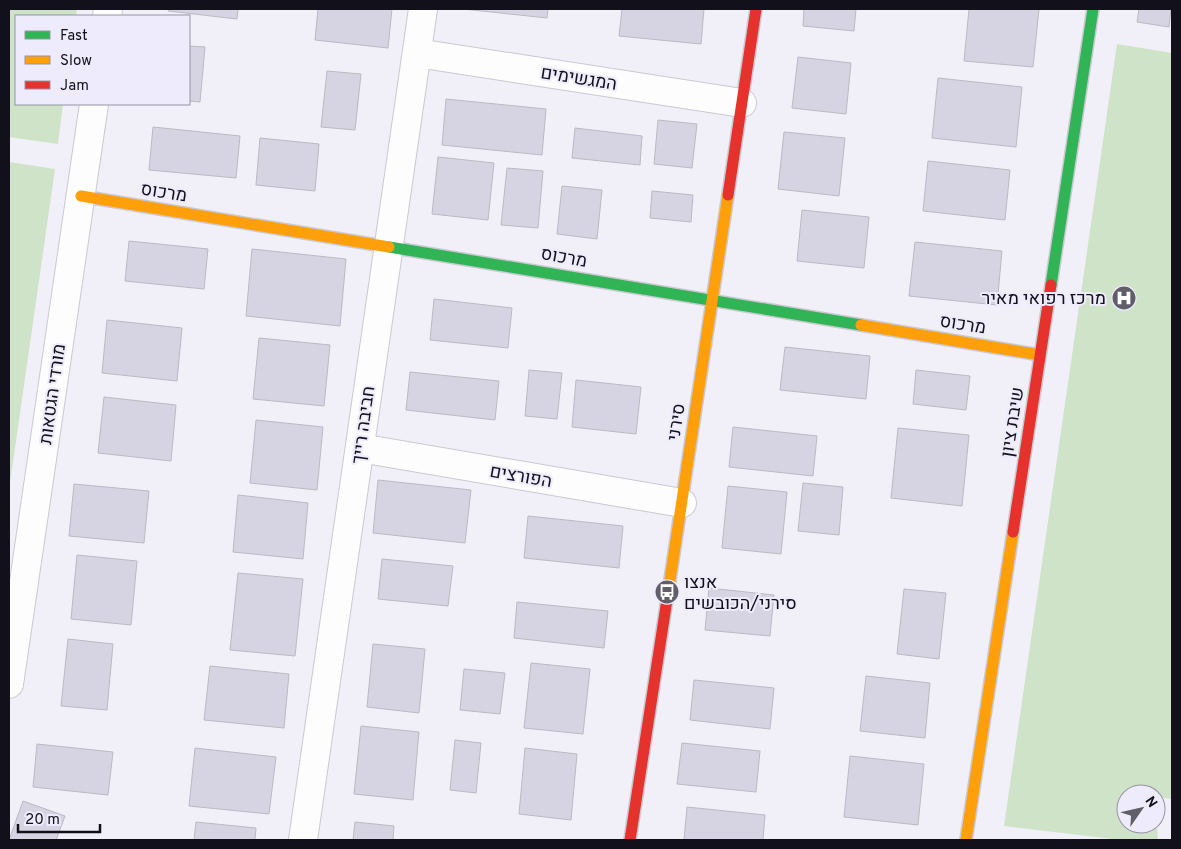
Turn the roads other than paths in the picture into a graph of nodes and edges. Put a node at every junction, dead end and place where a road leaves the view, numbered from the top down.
1 (423, 9) edge
2 (756, 9) edge
3 (1093, 9) edge
4 (417, 53) junction
5 (742, 103) junction
6 (94, 105) edge
7 (81, 196) junction
8 (389, 246) junction
9 (712, 300) junction
10 (1040, 354) junction
11 (360, 448) junction
12 (682, 503) junction
13 (9, 684) edge
14 (303, 840) edge
15 (630, 840) edge
16 (966, 840) edge

1 - 4 street, חביבה רייך
2 - 5 street, סירני
3 - 10 street, שיבת ציון
4 - 5 street, המגשימים
4 - 8 street, חביבה רייך
5 - 9 street, סירני
6 - 7 street, מורדי הגטאות
7 - 8 street, מרכוס
7 - 13 street, מורדי הגטאות
8 - 9 street, מרכוס
8 - 11 street, חביבה רייך
9 - 10 street, מרכוס
9 - 12 street, סירני
10 - 16 street, שיבת ציון
11 - 12 street, הפורצים
11 - 14 street, חביבה רייך
12 - 15 street, סירני

